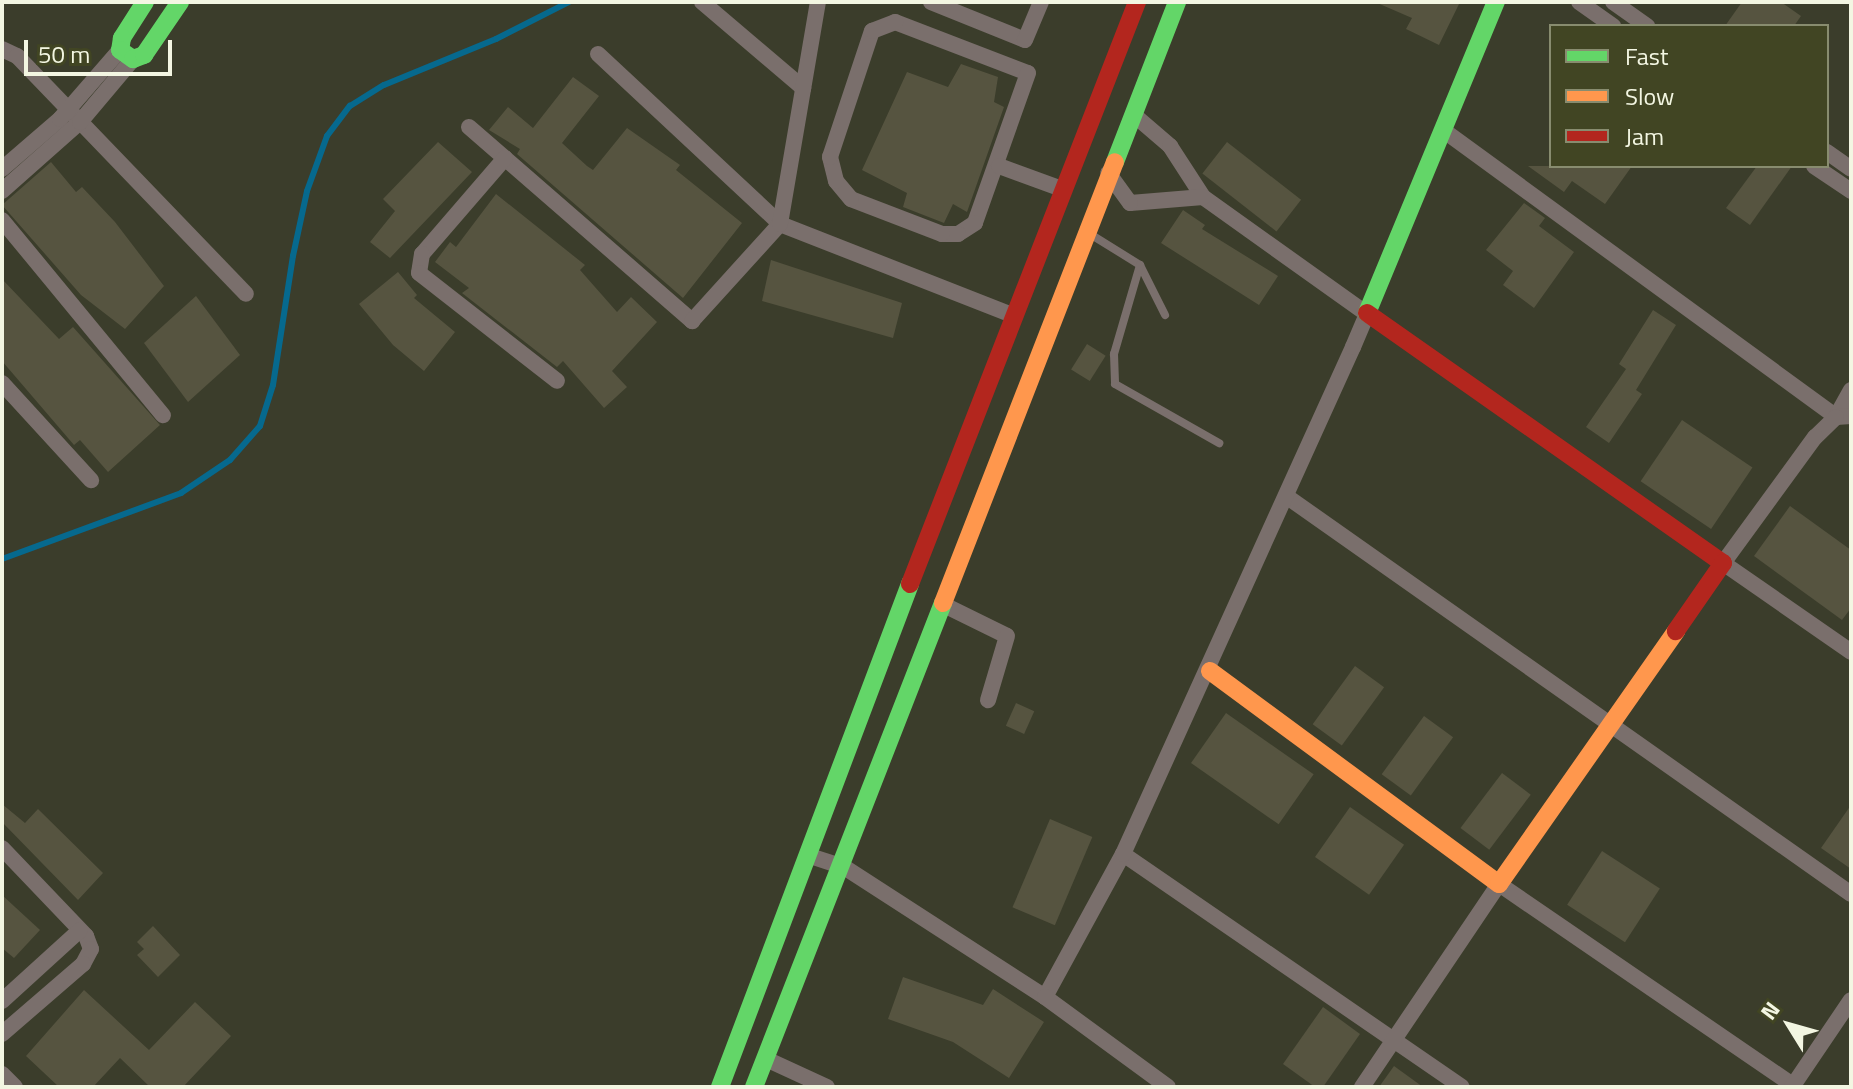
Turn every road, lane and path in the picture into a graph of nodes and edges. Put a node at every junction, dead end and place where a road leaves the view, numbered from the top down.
1 (145, 2) edge
2 (180, 2) edge
3 (702, 2) edge
4 (818, 2) edge
5 (931, 2) edge
6 (1041, 2) edge
7 (1137, 2) edge
8 (1177, 2) edge
9 (1496, 2) edge
10 (1579, 2) edge
11 (1613, 2) edge
12 (1610, 24) edge
13 (1644, 24) edge
14 (2, 49) edge
15 (126, 54) junction
16 (598, 54) dead end
17 (803, 88) junction
18 (1134, 115) junction
19 (74, 116) junction
20 (469, 127) dead end
21 (1443, 130) junction
22 (1829, 153) edge
23 (505, 158) junction
24 (999, 166) junction
25 (1817, 168) edge
26 (2, 169) edge
27 (1851, 169) edge
28 (1108, 173) junction
29 (1062, 189) junction
30 (2, 191) edge
31 (1851, 191) edge
32 (1203, 197) junction
33 (2, 220) edge
34 (780, 224) junction
35 (1089, 233) junction
36 (1140, 265) junction
37 (246, 294) dead end
38 (1367, 314) junction
39 (1012, 315) junction
40 (1165, 315) dead end
41 (557, 381) dead end
42 (2, 383) edge
43 (1851, 390) edge
44 (163, 415) dead end
45 (1844, 417) edge
46 (1219, 443) dead end
47 (91, 480) dead end
48 (1286, 496) junction
49 (922, 560) junction
50 (1723, 563) junction
51 (955, 573) junction
52 (942, 604) junction
53 (1851, 652) edge
54 (1210, 671) junction
55 (988, 700) dead end
56 (1613, 722) junction
57 (2, 848) edge
58 (1123, 854) junction
59 (810, 856) junction
60 (844, 867) junction
61 (1499, 884) junction
62 (1851, 894) edge
63 (80, 930) junction
64 (1045, 997) junction
65 (1851, 1000) edge
66 (2, 1001) edge
67 (2, 1034) edge
68 (1394, 1041) junction
69 (766, 1059) junction
70 (2, 1074) edge
71 (1792, 1086) edge
72 (15, 1087) edge
73 (720, 1087) edge
74 (754, 1087) edge
75 (827, 1087) edge
76 (1168, 1087) edge
77 (1362, 1087) edge
78 (1462, 1087) edge

1 - 15 main road
2 - 15 main road
3 - 17 street
4 - 17 street
5 - 6 street
7 - 29 main road
8 - 18 main road
9 - 21 main road
10 - 12 street
11 - 13 street
14 - 19 street
15 - 19 street
16 - 34 street
17 - 34 street
18 - 28 main road
18 - 32 street
19 - 26 street
19 - 30 street
19 - 37 street
20 - 23 street
21 - 38 main road
21 - 45 street
22 - 27 street
23 - 34 street
23 - 41 street
24 - 24 street
24 - 29 street
25 - 31 street
28 - 32 street
28 - 35 main road
29 - 39 main road
32 - 38 street
33 - 44 street
34 - 39 street
35 - 36 lane
35 - 51 main road
36 - 40 lane
36 - 46 lane
38 - 48 street
38 - 50 main road
39 - 49 main road
42 - 47 street
43 - 45 street
45 - 50 street
48 - 54 street
48 - 56 street
49 - 51 main road
49 - 59 main road
50 - 53 street
50 - 56 main road
51 - 52 main road
52 - 55 street
52 - 60 main road
54 - 58 street
54 - 61 main road
56 - 61 main road
56 - 62 street
57 - 63 street
58 - 64 street
58 - 68 street
59 - 60 street
59 - 73 main road
60 - 64 street
60 - 69 main road
61 - 68 street
61 - 71 street
63 - 66 street
63 - 67 street
64 - 76 street
65 - 71 street
68 - 77 street
68 - 78 street
69 - 74 main road
69 - 75 street
70 - 72 street

